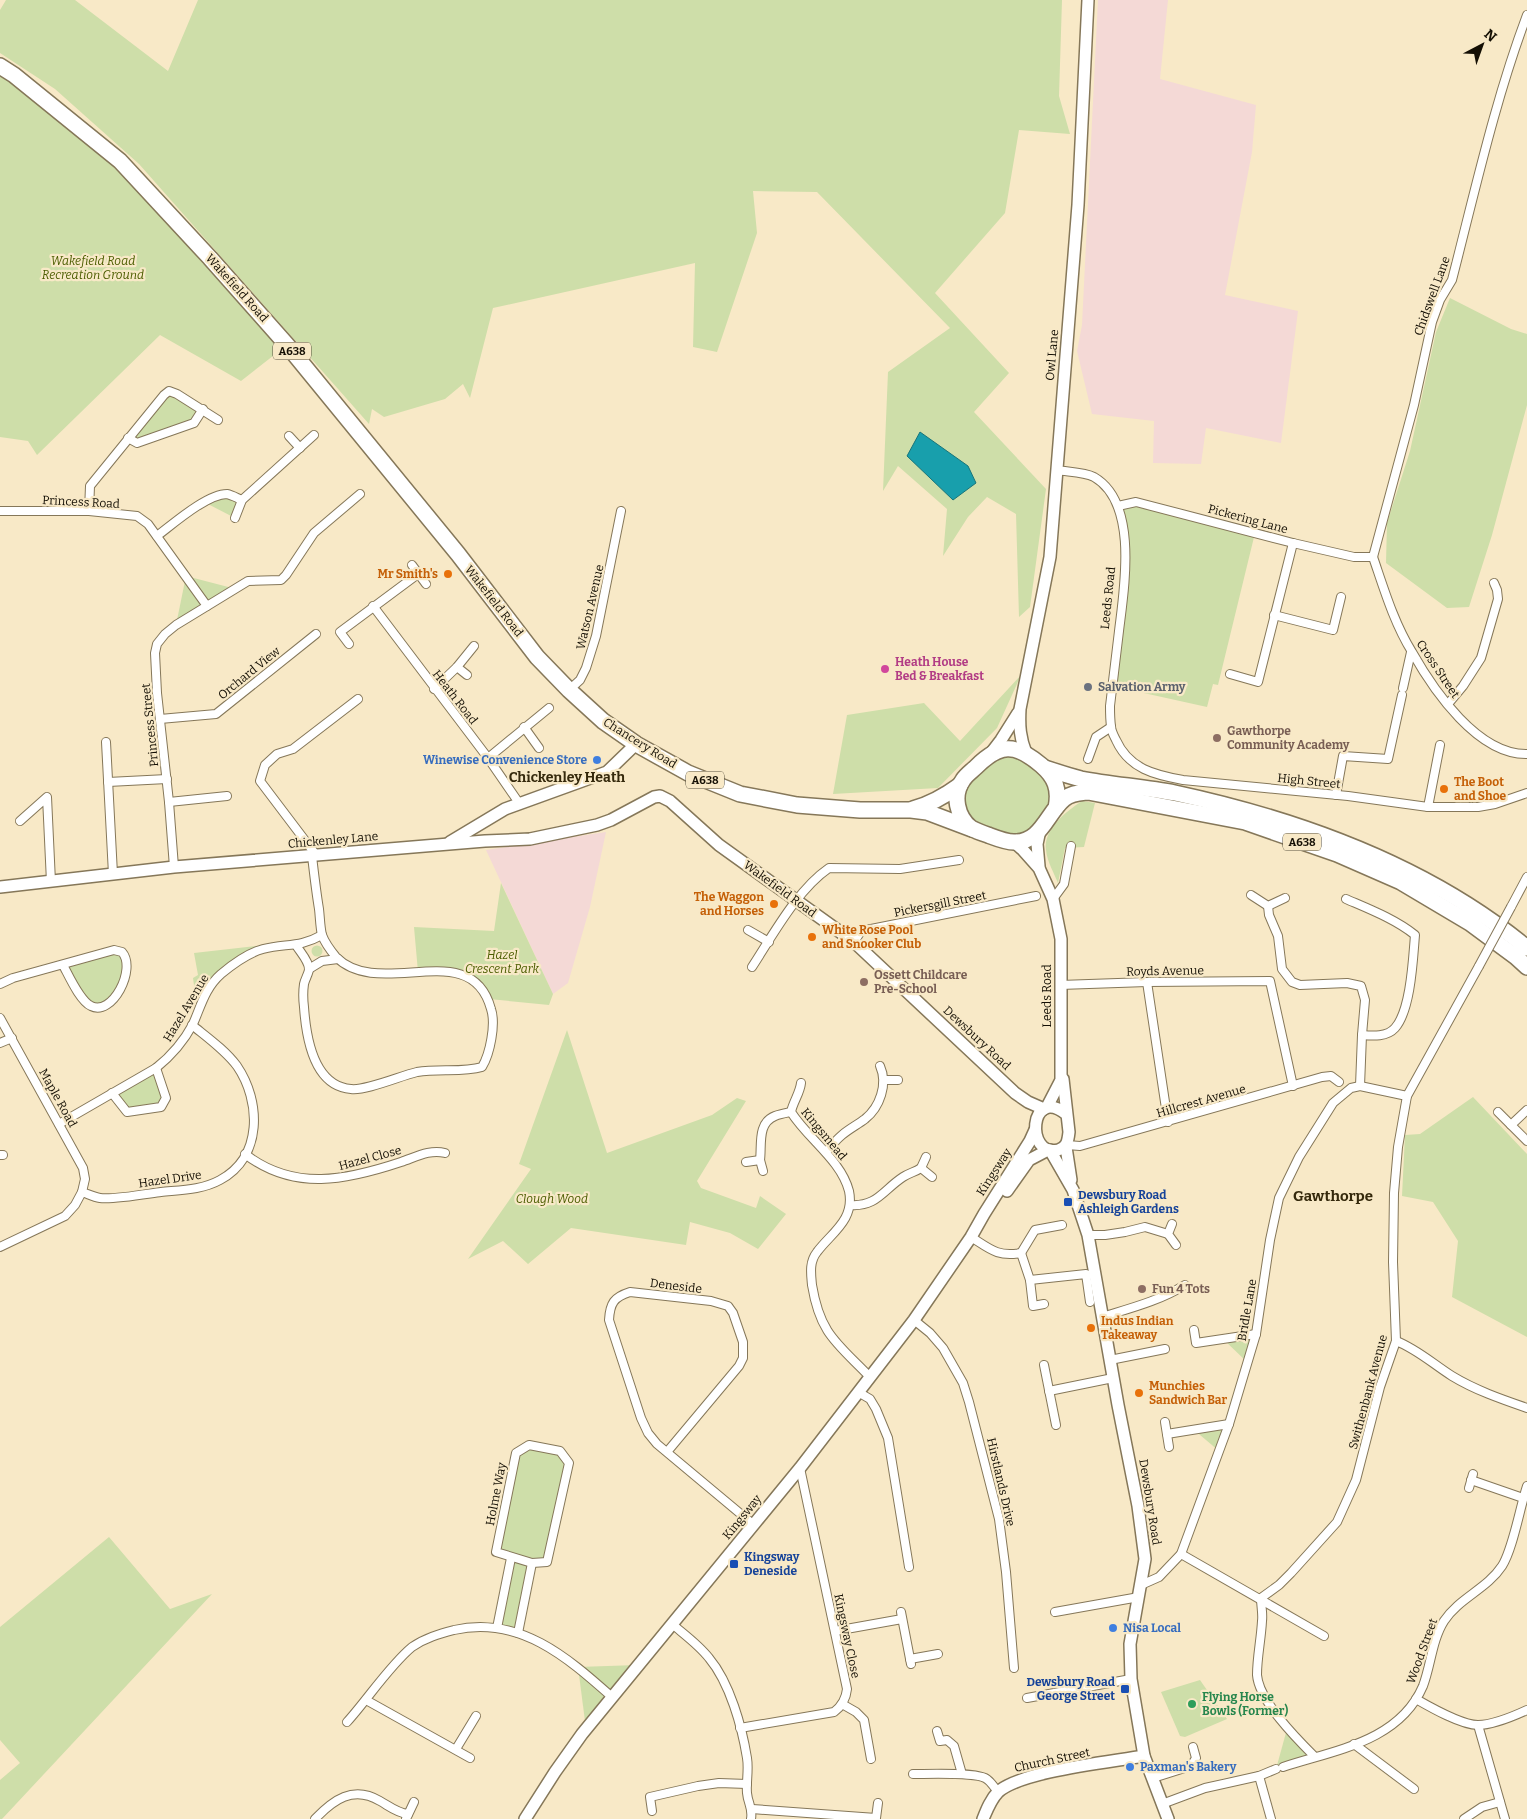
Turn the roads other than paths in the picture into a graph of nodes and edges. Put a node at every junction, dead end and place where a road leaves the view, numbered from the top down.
1 (1088, 0) edge
2 (1527, 15) edge
3 (0, 66) edge
4 (203, 410) junction
5 (218, 420) dead end
6 (314, 435) dead end
7 (290, 436) dead end
8 (128, 438) junction
9 (300, 448) junction
10 (1057, 470) junction
11 (360, 494) dead end
12 (242, 500) junction
13 (1118, 506) junction
14 (0, 510) edge
15 (89, 511) junction
16 (621, 511) dead end
17 (234, 518) dead end
18 (609, 520) dead end
19 (618, 522) junction
20 (157, 536) junction
21 (1293, 543) junction
22 (1373, 557) junction
23 (412, 565) dead end
24 (418, 574) junction
25 (1494, 583) dead end
26 (426, 584) dead end
27 (1342, 597) dead end
28 (207, 606) junction
29 (373, 606) junction
30 (1274, 615) junction
31 (316, 634) dead end
32 (349, 644) dead end
33 (474, 646) dead end
34 (1411, 652) junction
35 (537, 657) joint
36 (457, 667) junction
37 (1230, 674) dead end
38 (467, 675) dead end
39 (434, 689) junction
40 (569, 690) junction
41 (358, 699) dead end
42 (1448, 704) junction
43 (549, 708) dead end
44 (1020, 709) junction
45 (160, 719) junction
46 (1111, 727) junction
47 (524, 728) junction
48 (106, 742) dead end
49 (636, 744) junction
50 (1440, 745) dead end
51 (540, 748) dead end
52 (991, 753) junction
53 (1026, 753) junction
54 (1527, 754) edge
55 (488, 758) junction
56 (1088, 759) dead end
57 (1045, 768) junction
58 (167, 779) junction
59 (108, 782) junction
60 (960, 785) junction
61 (1527, 793) edge
62 (1336, 795) junction
63 (227, 796) dead end
64 (660, 796) joint
65 (169, 802) junction
66 (519, 803) junction
67 (1428, 807) junction
68 (1056, 808) junction
69 (911, 810) junction
70 (20, 821) dead end
71 (483, 823) junction
72 (972, 829) junction
73 (1040, 830) junction
74 (485, 841) junction
75 (1014, 842) junction
76 (444, 846) junction
77 (1071, 846) dead end
78 (314, 855) junction
79 (959, 860) dead end
80 (174, 867) junction
81 (1039, 868) junction
82 (114, 874) junction
83 (1527, 876) edge
84 (51, 882) junction
85 (0, 887) edge
86 (1036, 896) dead end
87 (1251, 896) dead end
88 (1285, 898) dead end
89 (1053, 899) junction
90 (1346, 899) dead end
91 (797, 901) junction
92 (1268, 906) junction
93 (748, 930) dead end
94 (322, 935) junction
95 (769, 942) junction
96 (854, 942) junction
97 (296, 946) junction
98 (1527, 948) edge
99 (338, 959) junction
100 (63, 965) junction
101 (752, 967) dead end
102 (1527, 968) edge
103 (309, 969) junction
104 (1146, 982) junction
105 (0, 984) edge
106 (1060, 985) junction
107 (0, 1018) edge
108 (192, 1025) junction
109 (1362, 1035) junction
110 (12, 1038) junction
111 (0, 1044) edge
112 (1061, 1065) junction
113 (880, 1066) dead end
114 (156, 1068) junction
115 (884, 1080) junction
116 (898, 1080) dead end
117 (1339, 1082) dead end
118 (801, 1083) dead end
119 (1293, 1086) junction
120 (1360, 1086) junction
121 (112, 1093) junction
122 (1015, 1093) junction
123 (1407, 1096) junction
124 (1046, 1108) junction
125 (1527, 1110) edge
126 (791, 1112) junction
127 (1498, 1112) dead end
128 (1066, 1114) junction
129 (1168, 1122) junction
130 (60, 1124) junction
131 (1512, 1125) junction
132 (1035, 1129) junction
133 (1527, 1141) edge
134 (1066, 1146) junction
135 (1049, 1150) junction
136 (826, 1152) junction
137 (445, 1153) dead end
138 (245, 1154) junction
139 (926, 1157) dead end
140 (760, 1160) junction
141 (746, 1162) dead end
142 (921, 1168) junction
143 (763, 1171) dead end
144 (932, 1177) dead end
145 (1072, 1190) junction
146 (82, 1192) junction
147 (850, 1205) junction
148 (1172, 1224) dead end
149 (1062, 1225) dead end
150 (974, 1233) junction
151 (1168, 1234) junction
152 (1088, 1235) junction
153 (1176, 1244) dead end
154 (0, 1247) edge
155 (1021, 1253) junction
156 (1030, 1280) junction
157 (1185, 1285) dead end
158 (1090, 1302) dead end
159 (1044, 1304) dead end
160 (1102, 1317) junction
161 (914, 1320) junction
162 (1194, 1330) dead end
163 (1256, 1334) junction
164 (1396, 1341) junction
165 (1165, 1349) dead end
166 (1110, 1360) junction
167 (1044, 1365) dead end
168 (869, 1376) junction
169 (1113, 1378) junction
170 (1049, 1391) junction
171 (858, 1392) junction
172 (1527, 1408) edge
173 (1165, 1422) dead end
174 (1229, 1424) junction
175 (1056, 1425) dead end
176 (1167, 1434) junction
177 (1169, 1447) dead end
178 (667, 1452) junction
179 (800, 1468) junction
180 (1471, 1481) dead end
181 (1527, 1486) edge
182 (1523, 1498) junction
183 (754, 1524) junction
184 (1181, 1554) junction
185 (511, 1558) junction
186 (532, 1563) junction
187 (909, 1567) dead end
188 (1140, 1591) junction
189 (1261, 1598) junction
190 (1055, 1612) dead end
191 (672, 1624) junction
192 (497, 1628) junction
193 (834, 1631) junction
194 (518, 1633) junction
195 (1324, 1636) dead end
196 (938, 1654) dead end
197 (1014, 1668) dead end
198 (1131, 1679) junction
199 (612, 1697) junction
200 (1027, 1698) dead end
201 (1416, 1698) junction
202 (366, 1700) junction
203 (842, 1704) junction
204 (1527, 1710) edge
205 (476, 1716) dead end
206 (347, 1722) dead end
207 (1478, 1725) junction
208 (740, 1728) junction
209 (938, 1731) dead end
210 (1354, 1744) junction
211 (1192, 1747) dead end
212 (456, 1749) junction
213 (1144, 1756) junction
214 (1314, 1756) junction
215 (470, 1758) dead end
216 (871, 1759) dead end
217 (913, 1774) dead end
218 (962, 1774) junction
219 (1259, 1776) junction
220 (1153, 1778) junction
221 (746, 1784) junction
222 (1414, 1789) dead end
223 (998, 1792) junction
224 (414, 1802) dead end
225 (1500, 1802) junction
226 (878, 1803) dead end
227 (1162, 1804) junction
228 (752, 1809) junction
229 (652, 1811) dead end
230 (407, 1816) edge
231 (315, 1819) edge
232 (524, 1819) edge
233 (751, 1819) edge
234 (983, 1819) edge
235 (1168, 1819) edge
236 (1271, 1819) edge
237 (1464, 1819) edge
238 (1505, 1819) edge

1 - 10 street, Owl Lane
2 - 22 street, Chidswell Lane
3 - 35 highway, Wakefield Road / A638
4 - 5 street
4 - 8 street
4 - 8 street
6 - 9 street
7 - 9 street
8 - 15 street
9 - 12 street
10 - 13 street, Leeds Road
10 - 44 street, Owl Lane
11 - 28 street
12 - 17 street
12 - 20 street
13 - 21 street, Pickering Lane
13 - 46 street, Leeds Road
14 - 15 street, Princess Road
15 - 20 street, Princess Road
16 - 19 street, Watson Avenue
18 - 19 street
19 - 40 street, Watson Avenue
20 - 28 street, Princess Road
21 - 22 street, Pickering Lane
21 - 30 street
22 - 34 street, Cross Street
23 - 24 street
24 - 26 street
24 - 29 street
25 - 42 street
27 - 30 street
28 - 45 street, Princess Street
29 - 32 street
29 - 39 street, Heath Road
30 - 37 street
31 - 45 street, Orchard View
33 - 36 street
34 - 42 street, Cross Street
34 - 62 street
35 - 40 highway, Chancery Road / A638
36 - 38 street
36 - 39 street
39 - 55 street, Heath Road
40 - 49 highway, Chancery Road / A638
41 - 78 street
42 - 54 street, Cross Street
43 - 47 street
44 - 52 street, Owl Lane
44 - 53 street, Owl Lane
45 - 58 street, Princess Street
46 - 56 street
46 - 62 street, High Street
47 - 51 street
47 - 55 street
48 - 59 street
49 - 66 street
49 - 69 highway, Chancery Road / A638
50 - 67 street
52 - 53 highway, A638
52 - 60 highway, A638
53 - 57 highway, A638
55 - 66 street, Heath Road
57 - 68 highway, A638
57 - 98 highway, A638
58 - 59 street
58 - 65 street, Princess Street
59 - 82 street
60 - 69 highway, Chancery Road / A638
60 - 72 highway
61 - 67 street, High Street
62 - 67 street, High Street
63 - 65 street
64 - 74 street, Chickenley Lane
64 - 91 street, Wakefield Road
65 - 80 street, Princess Street
66 - 71 street
68 - 73 highway, A638
68 - 102 highway, A638
69 - 72 highway, Chancery Road / A638
70 - 84 street
71 - 74 street
71 - 76 street
72 - 75 highway, A638
73 - 75 highway, A638
73 - 81 street, Leeds Road
74 - 76 street, Chickenley Lane
75 - 81 street, Leeds Road
76 - 78 street, Chickenley Lane
77 - 89 street
78 - 80 street, Chickenley Lane
78 - 94 street
79 - 91 street
80 - 82 street, Chickenley Lane
81 - 89 street, Leeds Road
82 - 84 street, Chickenley Lane
83 - 123 street, Swithenbank Avenue, bridge
84 - 85 street, Chickenley Lane
86 - 96 street, Pickersgill Street
87 - 92 street
88 - 92 street
89 - 106 street, Leeds Road
90 - 109 street
91 - 95 street
91 - 96 street, Wakefield Road
92 - 109 street
93 - 95 street
94 - 97 street, Hazel Avenue
94 - 99 street
95 - 101 street
96 - 122 street, Dewsbury Road
97 - 103 street
97 - 108 street, Hazel Avenue
99 - 103 street
99 - 103 street
100 - 100 street
100 - 105 street
104 - 106 street, Royds Avenue
104 - 119 street, Royds Avenue
104 - 129 street
106 - 112 street, Leeds Road
107 - 110 street, Maple Road
108 - 114 street, Hazel Avenue
108 - 138 street, Hazel Drive
109 - 120 street
110 - 111 street
110 - 130 street, Maple Road
112 - 124 street, Leeds Road
112 - 128 street, Leeds Road
113 - 115 street
114 - 121 street, Hazel Avenue
114 - 121 street
115 - 116 street
115 - 136 street
117 - 119 street, Hillcrest Avenue
118 - 126 street, Kingsmead
119 - 129 street, Hillcrest Avenue
120 - 123 street
120 - 163 street, Bridle Lane
121 - 130 street, Hazel Avenue
122 - 124 street, Dewsbury Road
122 - 132 street, Dewsbury Road
123 - 164 street, Swithenbank Avenue
124 - 128 street
124 - 132 street
125 - 131 street
126 - 136 street, Kingsmead
126 - 140 street, Kingsmead
127 - 131 street
128 - 134 street
129 - 134 street, Hillcrest Avenue
130 - 146 street, Maple Road
131 - 133 street
132 - 135 street
132 - 150 street, Kingsway
134 - 135 street
134 - 145 street, Dewsbury Road
135 - 145 street, Dewsbury Road
135 - 150 street, Kingsway
136 - 147 street, Kingsmead
137 - 138 street, Hazel Close
138 - 146 street, Hazel Drive
139 - 142 street
140 - 141 street
140 - 143 street, Kingsmead
142 - 144 street
142 - 147 street
145 - 152 street, Dewsbury Road
146 - 154 street
147 - 168 street
148 - 151 street
149 - 155 street
150 - 155 street
150 - 161 street, Kingsway
151 - 152 street
151 - 153 street
152 - 160 street, Dewsbury Road
155 - 156 street
156 - 158 street
156 - 159 street
157 - 160 street
160 - 166 street, Dewsbury Road
161 - 168 street, Kingsway
161 - 197 street, Hirstlands Drive
162 - 163 street
163 - 174 street, Bridle Lane
164 - 172 street
164 - 189 street, Swithenbank Avenue
165 - 166 street
166 - 169 street, Dewsbury Road
167 - 170 street
168 - 171 street, Kingsway
169 - 170 street
169 - 188 street, Dewsbury Road
170 - 175 street
171 - 179 street, Kingsway
171 - 187 street
173 - 176 street
174 - 176 street
174 - 184 street, Bridle Lane
176 - 177 street
178 - 178 street, Deneside
178 - 183 street, Deneside
179 - 183 street, Kingsway
179 - 193 street, Kingsway Close
180 - 182 street
181 - 182 street, Wood Street
182 - 201 street, Wood Street
183 - 191 street, Kingsway
184 - 188 street, Bridle Lane
184 - 189 street
185 - 186 street
185 - 186 street, Holme Way
185 - 192 street
186 - 194 street
188 - 190 street, Bridle Lane
188 - 198 street, Dewsbury Road
189 - 195 street
189 - 214 street
191 - 199 street, Kingsway
191 - 208 street
192 - 194 street
192 - 202 street
193 - 196 street
193 - 203 street, Kingsway Close
194 - 199 street
198 - 200 street
198 - 213 street, Dewsbury Road
199 - 232 street, Kingsway
201 - 207 street
201 - 210 street, Wood Street
202 - 206 street
202 - 212 street
203 - 208 street
203 - 216 street
204 - 207 street
205 - 212 street
207 - 225 street
208 - 221 street
209 - 218 street
210 - 214 street, Wood Street
210 - 222 street
211 - 220 street
212 - 215 street
213 - 220 street, Dewsbury Road
213 - 223 street, Church Street
214 - 219 street, Wood Street
217 - 218 street
218 - 223 street
219 - 227 street, Wood Street
219 - 236 street
220 - 227 street, Dewsbury Road
221 - 228 street
221 - 229 street
223 - 234 street, Church Street
224 - 230 street
225 - 237 street
225 - 238 street
226 - 228 street
227 - 235 street, Dewsbury Road
228 - 233 street
230 - 231 street

